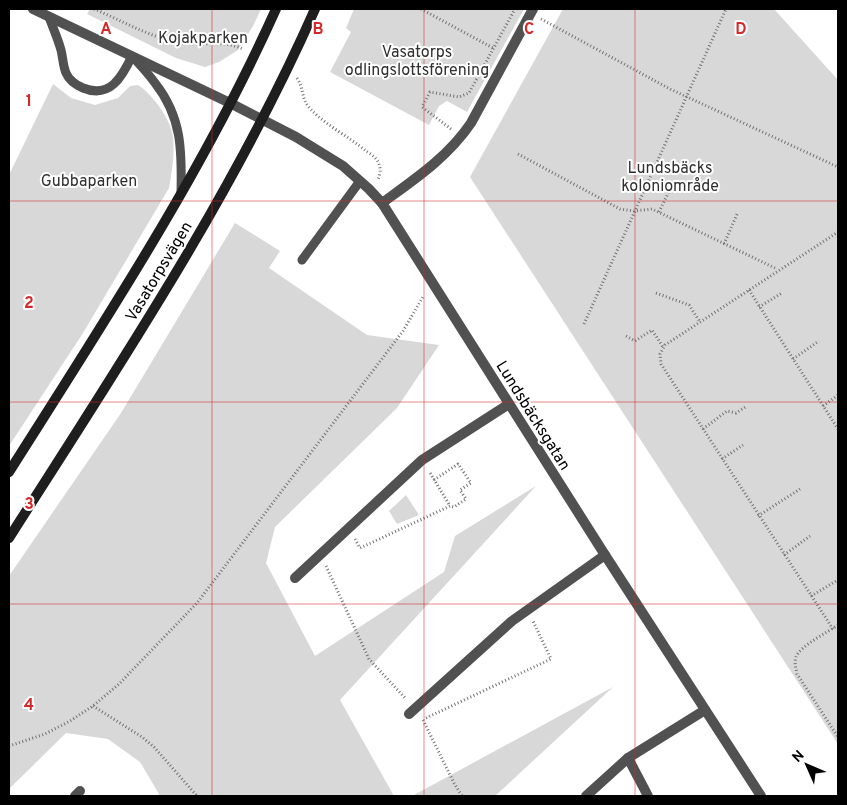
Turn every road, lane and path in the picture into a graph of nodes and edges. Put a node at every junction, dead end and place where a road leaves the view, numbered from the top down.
1 (33, 9) edge
2 (276, 9) edge
3 (315, 9) edge
4 (421, 9) edge
5 (515, 9) edge
6 (726, 9) edge
7 (532, 11) edge
8 (50, 17) junction
9 (493, 48) junction
10 (132, 56) junction
11 (687, 96) junction
12 (230, 103) junction
13 (262, 120) junction
14 (461, 137) junction
15 (518, 154) dead end
16 (838, 167) edge
17 (360, 181) junction
18 (673, 183) dead end
19 (181, 193) junction
20 (382, 203) junction
21 (634, 211) junction
22 (659, 212) junction
23 (738, 212) dead end
24 (838, 232) edge
25 (724, 244) junction
26 (302, 260) dead end
27 (778, 270) junction
28 (431, 281) junction
29 (748, 290) junction
30 (656, 293) dead end
31 (782, 293) dead end
32 (760, 308) junction
33 (700, 322) junction
34 (584, 324) dead end
35 (626, 336) dead end
36 (819, 341) dead end
37 (663, 348) junction
38 (792, 358) junction
39 (838, 395) edge
40 (509, 404) junction
41 (747, 406) dead end
42 (823, 406) junction
43 (703, 429) junction
44 (838, 429) edge
45 (743, 445) dead end
46 (722, 459) junction
47 (422, 460) junction
48 (9, 472) edge
49 (434, 480) junction
50 (800, 489) dead end
51 (450, 506) junction
52 (758, 516) junction
53 (350, 527) junction
54 (810, 536) dead end
55 (9, 538) edge
56 (321, 554) junction
57 (605, 555) junction
58 (784, 555) junction
59 (295, 578) dead end
60 (838, 580) edge
61 (811, 596) junction
62 (528, 609) junction
63 (838, 625) edge
64 (833, 629) junction
65 (93, 706) junction
66 (705, 710) junction
67 (412, 711) junction
68 (423, 720) junction
69 (838, 736) edge
70 (9, 746) edge
71 (628, 758) junction
72 (196, 796) edge
73 (462, 796) edge
74 (586, 796) edge
75 (648, 796) edge
76 (761, 796) edge

1 - 8 street, Lundsbäcksgatan
2 - 12 main road, Vasatorpsvägen
3 - 13 main road, Vasatorpsvägen
4 - 9 path
5 - 9 path
6 - 11 path
7 - 11 path
7 - 14 street
8 - 10 street, Lundsbäcksgatan
8 - 10 lane
9 - 14 path
10 - 12 street, Lundsbäcksgatan
10 - 19 lane
11 - 16 path
11 - 21 path
12 - 13 street, Lundsbäcksgatan
12 - 19 main road, Vasatorpsvägen
13 - 17 street, Lundsbäcksgatan
13 - 55 main road, Vasatorpsvägen
14 - 20 street
15 - 21 path
17 - 20 street, Lundsbäcksgatan
17 - 26 lane
18 - 22 path
19 - 48 main road, Vasatorpsvägen
20 - 28 street, Lundsbäcksgatan
21 - 22 path
21 - 34 path
22 - 25 path
23 - 25 path
24 - 27 path
25 - 27 path
27 - 29 path
28 - 40 street, Lundsbäcksgatan
28 - 65 path
29 - 32 path
29 - 33 path
30 - 33 path
31 - 32 path
32 - 38 path
33 - 37 path
35 - 37 path
36 - 38 path
37 - 43 path
38 - 42 path
39 - 42 path
40 - 47 street
40 - 57 street, Lundsbäcksgatan
41 - 43 path
42 - 44 path
43 - 46 path
45 - 46 path
46 - 52 path
47 - 49 path
47 - 53 street
49 - 51 path
49 - 51 path
50 - 52 path
51 - 53 path
52 - 58 path
53 - 56 street
54 - 58 path
56 - 59 street
56 - 67 path
57 - 62 street
57 - 66 street, Lundsbäcksgatan
58 - 61 path
60 - 61 path
61 - 64 path
62 - 67 street
62 - 68 path
63 - 64 path
64 - 69 path
65 - 70 path
65 - 72 path
66 - 71 street
66 - 76 street, Lundsbäcksgatan
67 - 68 path
68 - 73 path
71 - 74 street
71 - 75 street

